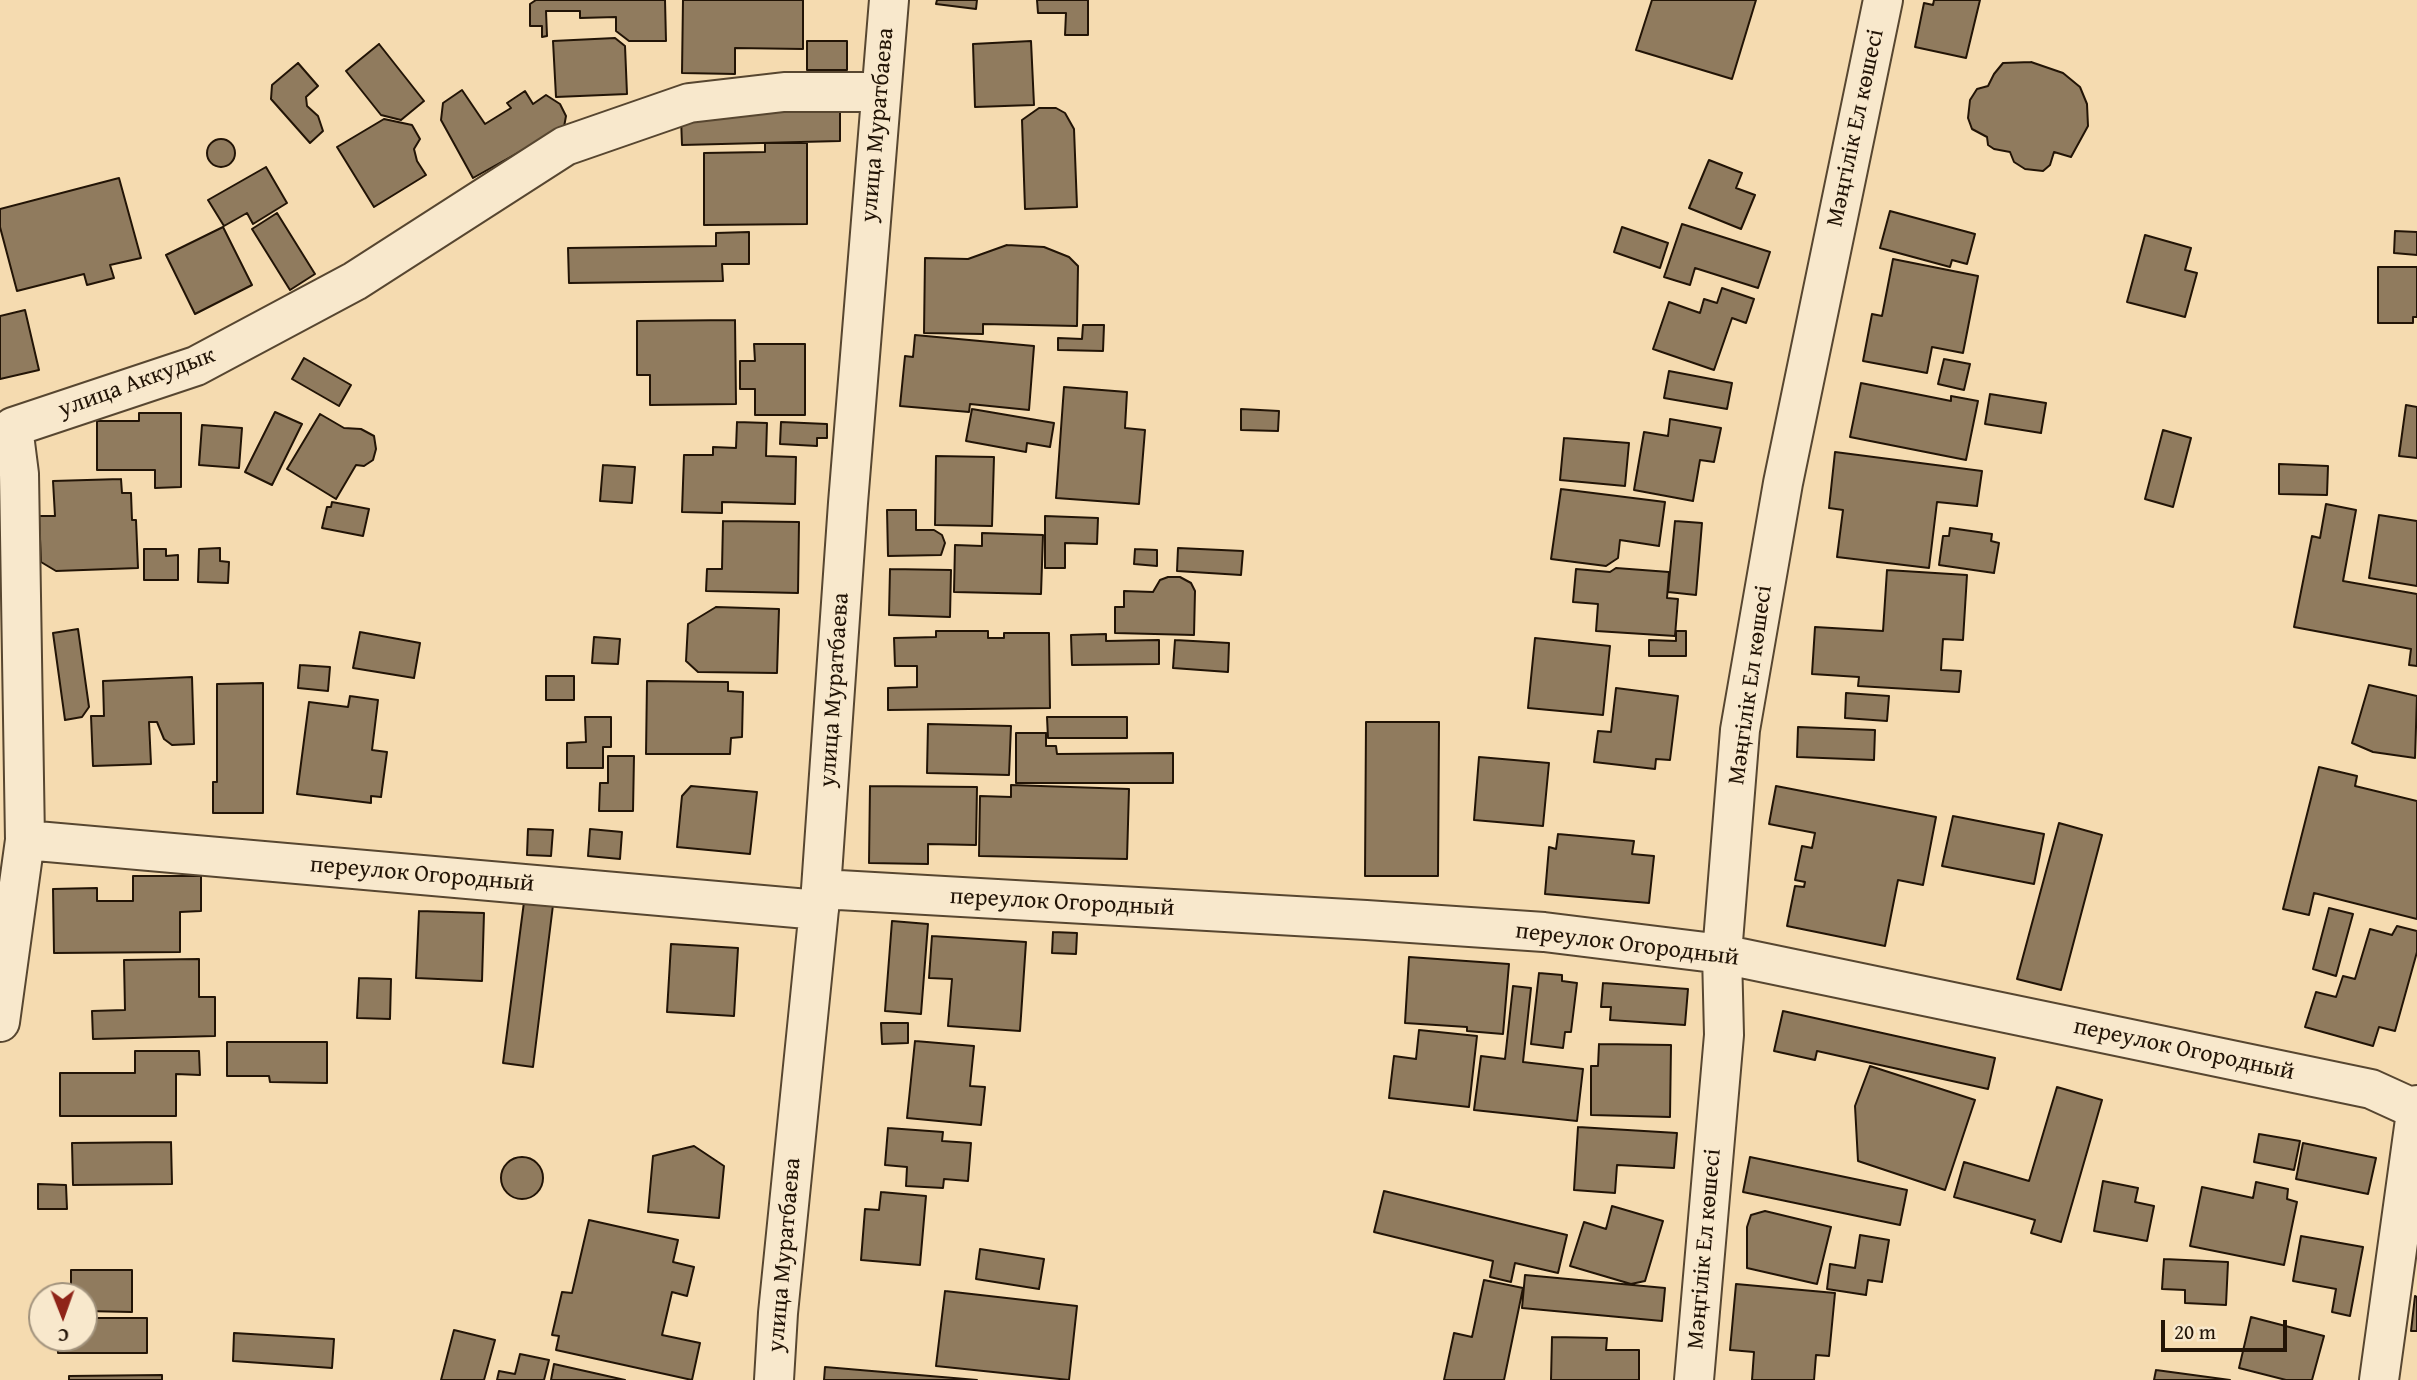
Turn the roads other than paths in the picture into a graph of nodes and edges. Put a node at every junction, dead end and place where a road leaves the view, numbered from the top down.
1 (889, 0) edge
2 (1883, 0) edge
3 (880, 92) junction
4 (25, 840) junction
5 (820, 900) junction
6 (1722, 954) junction
7 (0, 1022) edge
8 (2417, 1108) edge
9 (774, 1380) edge
10 (1694, 1380) edge
11 (2379, 1380) edge

1 - 3 street, улица Муратбаева
2 - 6 street, Мәңгілік Ел көшесі
3 - 4 street, улица Аккудык
3 - 5 street, улица Муратбаева
4 - 5 street, переулок Огородный
4 - 7 street, улица Аккудык
5 - 6 street, переулок Огородный
5 - 9 street, улица Муратбаева
6 - 8 street, переулок Огородный
6 - 10 street, Мәңгілік Ел көшесі
8 - 11 street

